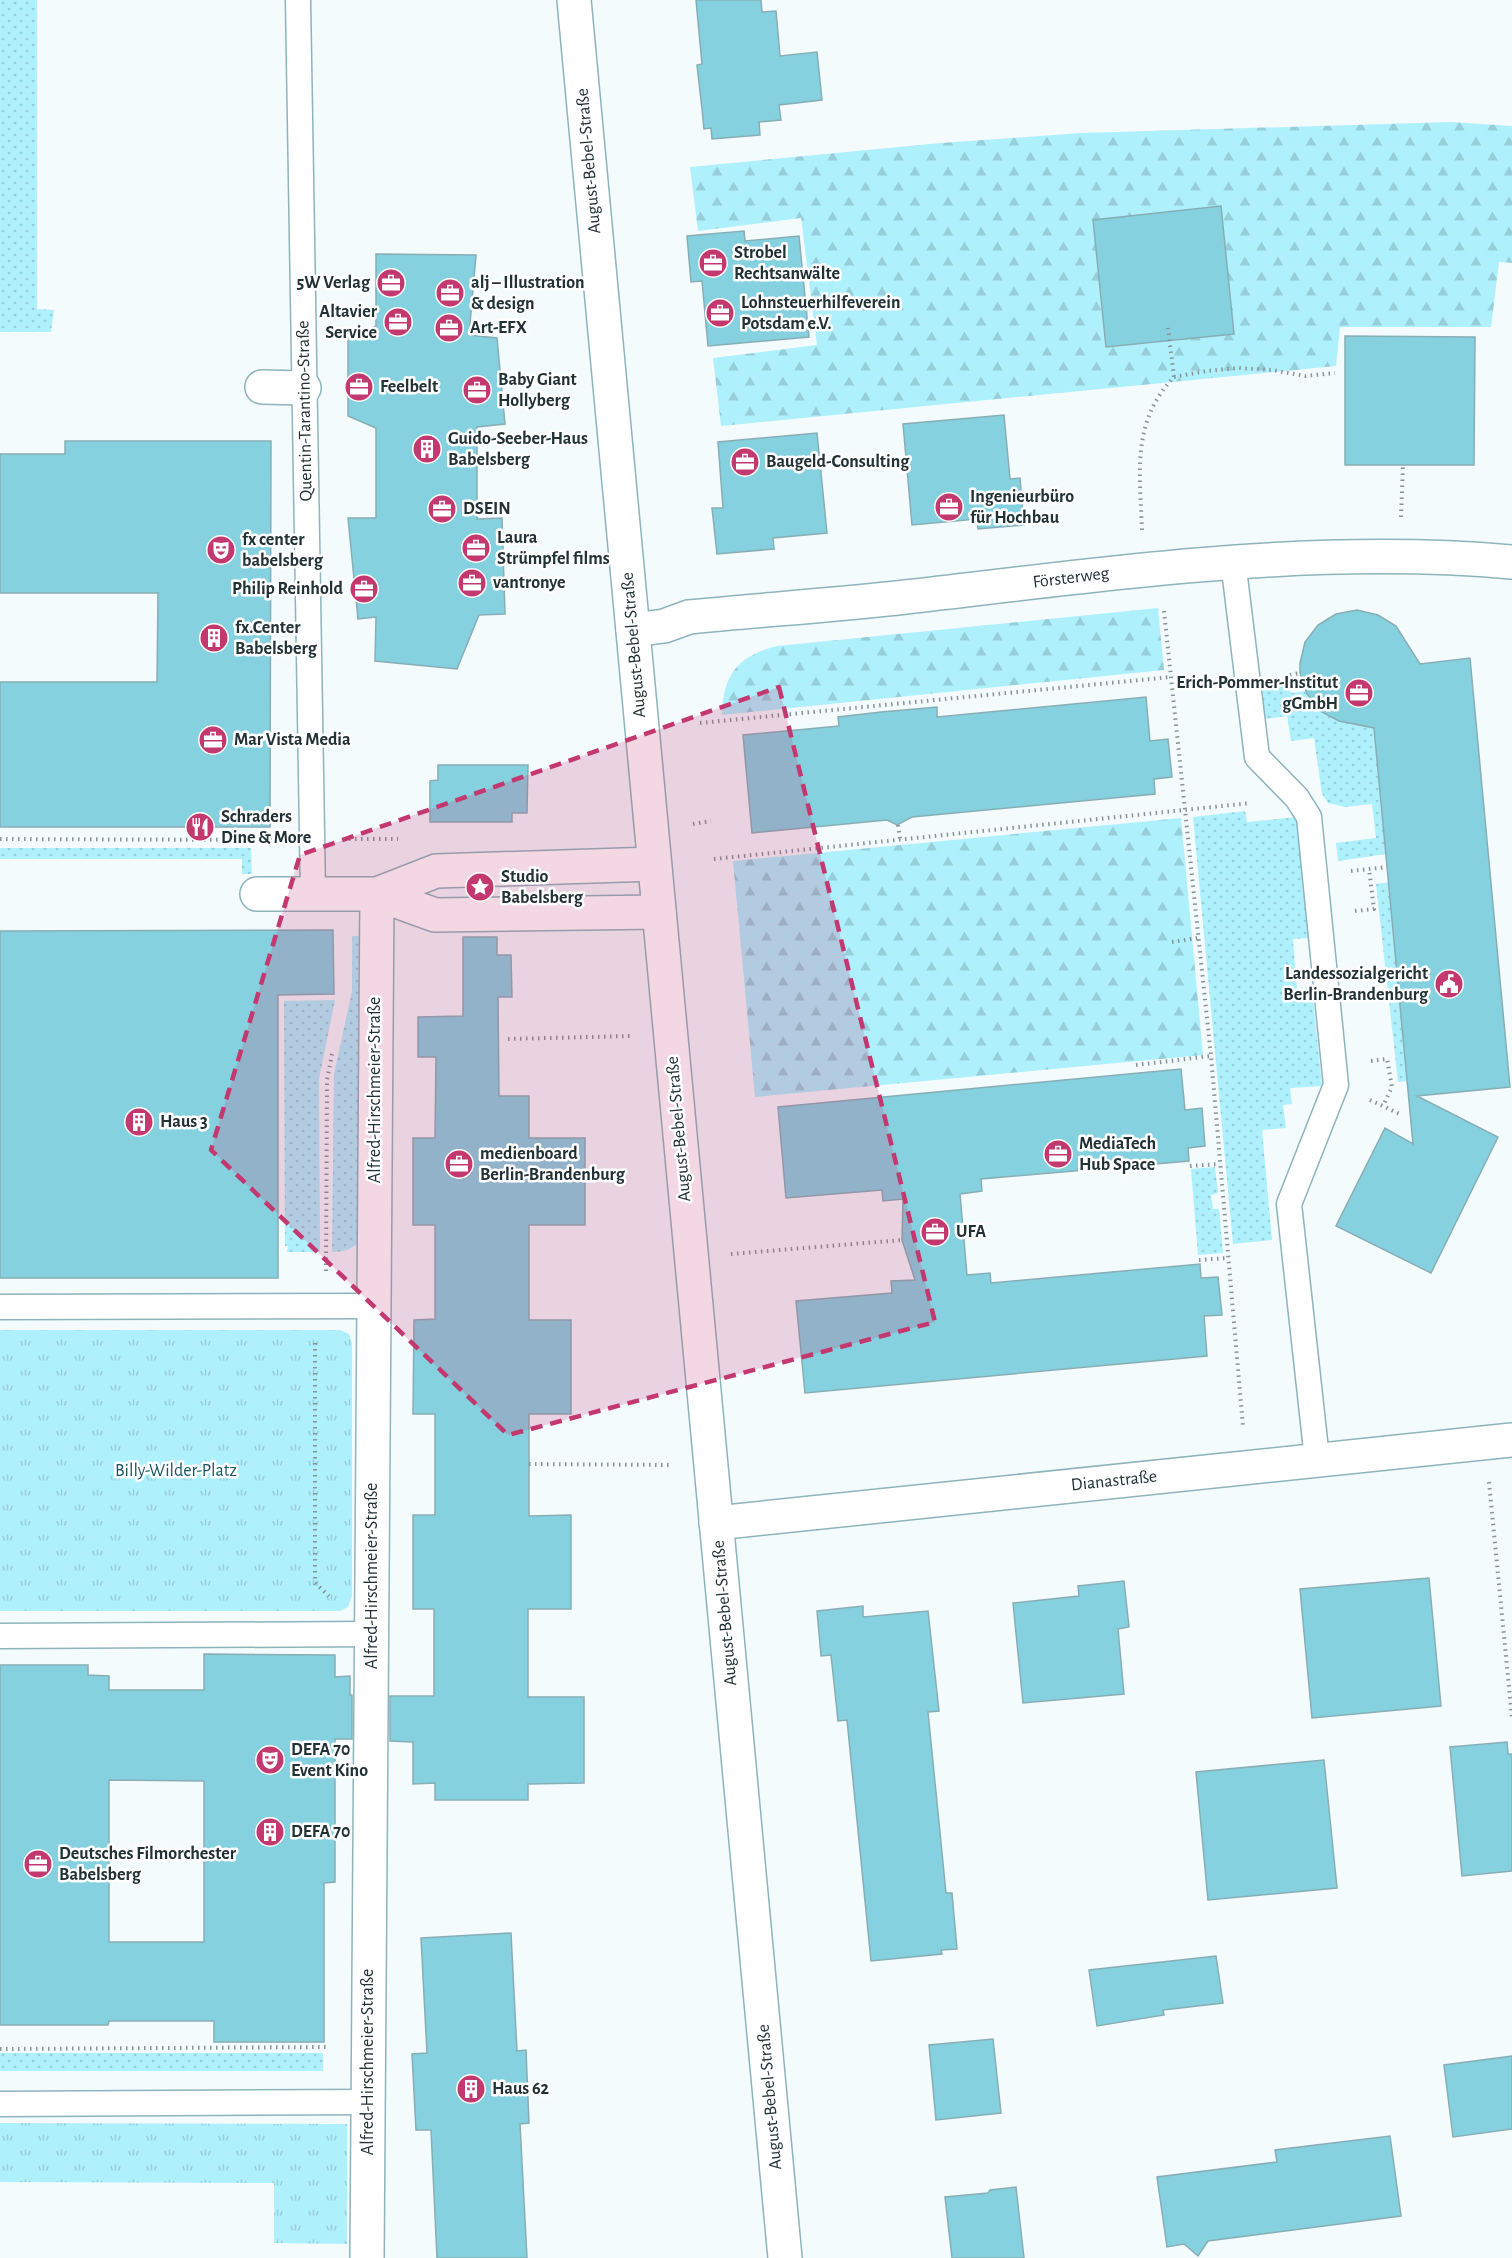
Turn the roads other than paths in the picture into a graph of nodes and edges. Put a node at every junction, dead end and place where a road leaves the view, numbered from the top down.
1 (298, 0) edge
2 (574, 0) edge
3 (262, 387) dead end
4 (304, 388) junction
5 (1233, 561) junction
6 (1512, 562) edge
7 (633, 630) junction
8 (654, 864) junction
9 (257, 894) dead end
10 (313, 894) junction
11 (377, 894) junction
12 (659, 912) junction
13 (374, 1306) junction
14 (0, 1307) edge
15 (1498, 1441) edge
16 (1317, 1459) junction
17 (716, 1523) junction
18 (371, 1634) junction
19 (0, 1636) edge
20 (368, 2102) junction
21 (0, 2104) edge
22 (366, 2258) edge
23 (785, 2258) edge

1 - 4 lane, Quentin-Tarantino-Straße
2 - 7 street, August-Bebel-Straße
3 - 4 street
4 - 10 lane, Quentin-Tarantino-Straße
5 - 6 street, Försterweg
5 - 7 street, Försterweg
5 - 16 lane
7 - 8 street, August-Bebel-Straße
8 - 11 street
8 - 12 street, August-Bebel-Straße
9 - 10 street
10 - 11 street
11 - 12 street
11 - 13 street, Alfred-Hirschmeier-Straße
12 - 17 street, August-Bebel-Straße
13 - 14 lane
13 - 18 street, Alfred-Hirschmeier-Straße
15 - 16 street, Dianastraße
16 - 17 street, Dianastraße
17 - 23 street, August-Bebel-Straße
18 - 19 lane
18 - 20 street, Alfred-Hirschmeier-Straße
20 - 21 lane
20 - 22 street, Alfred-Hirschmeier-Straße

